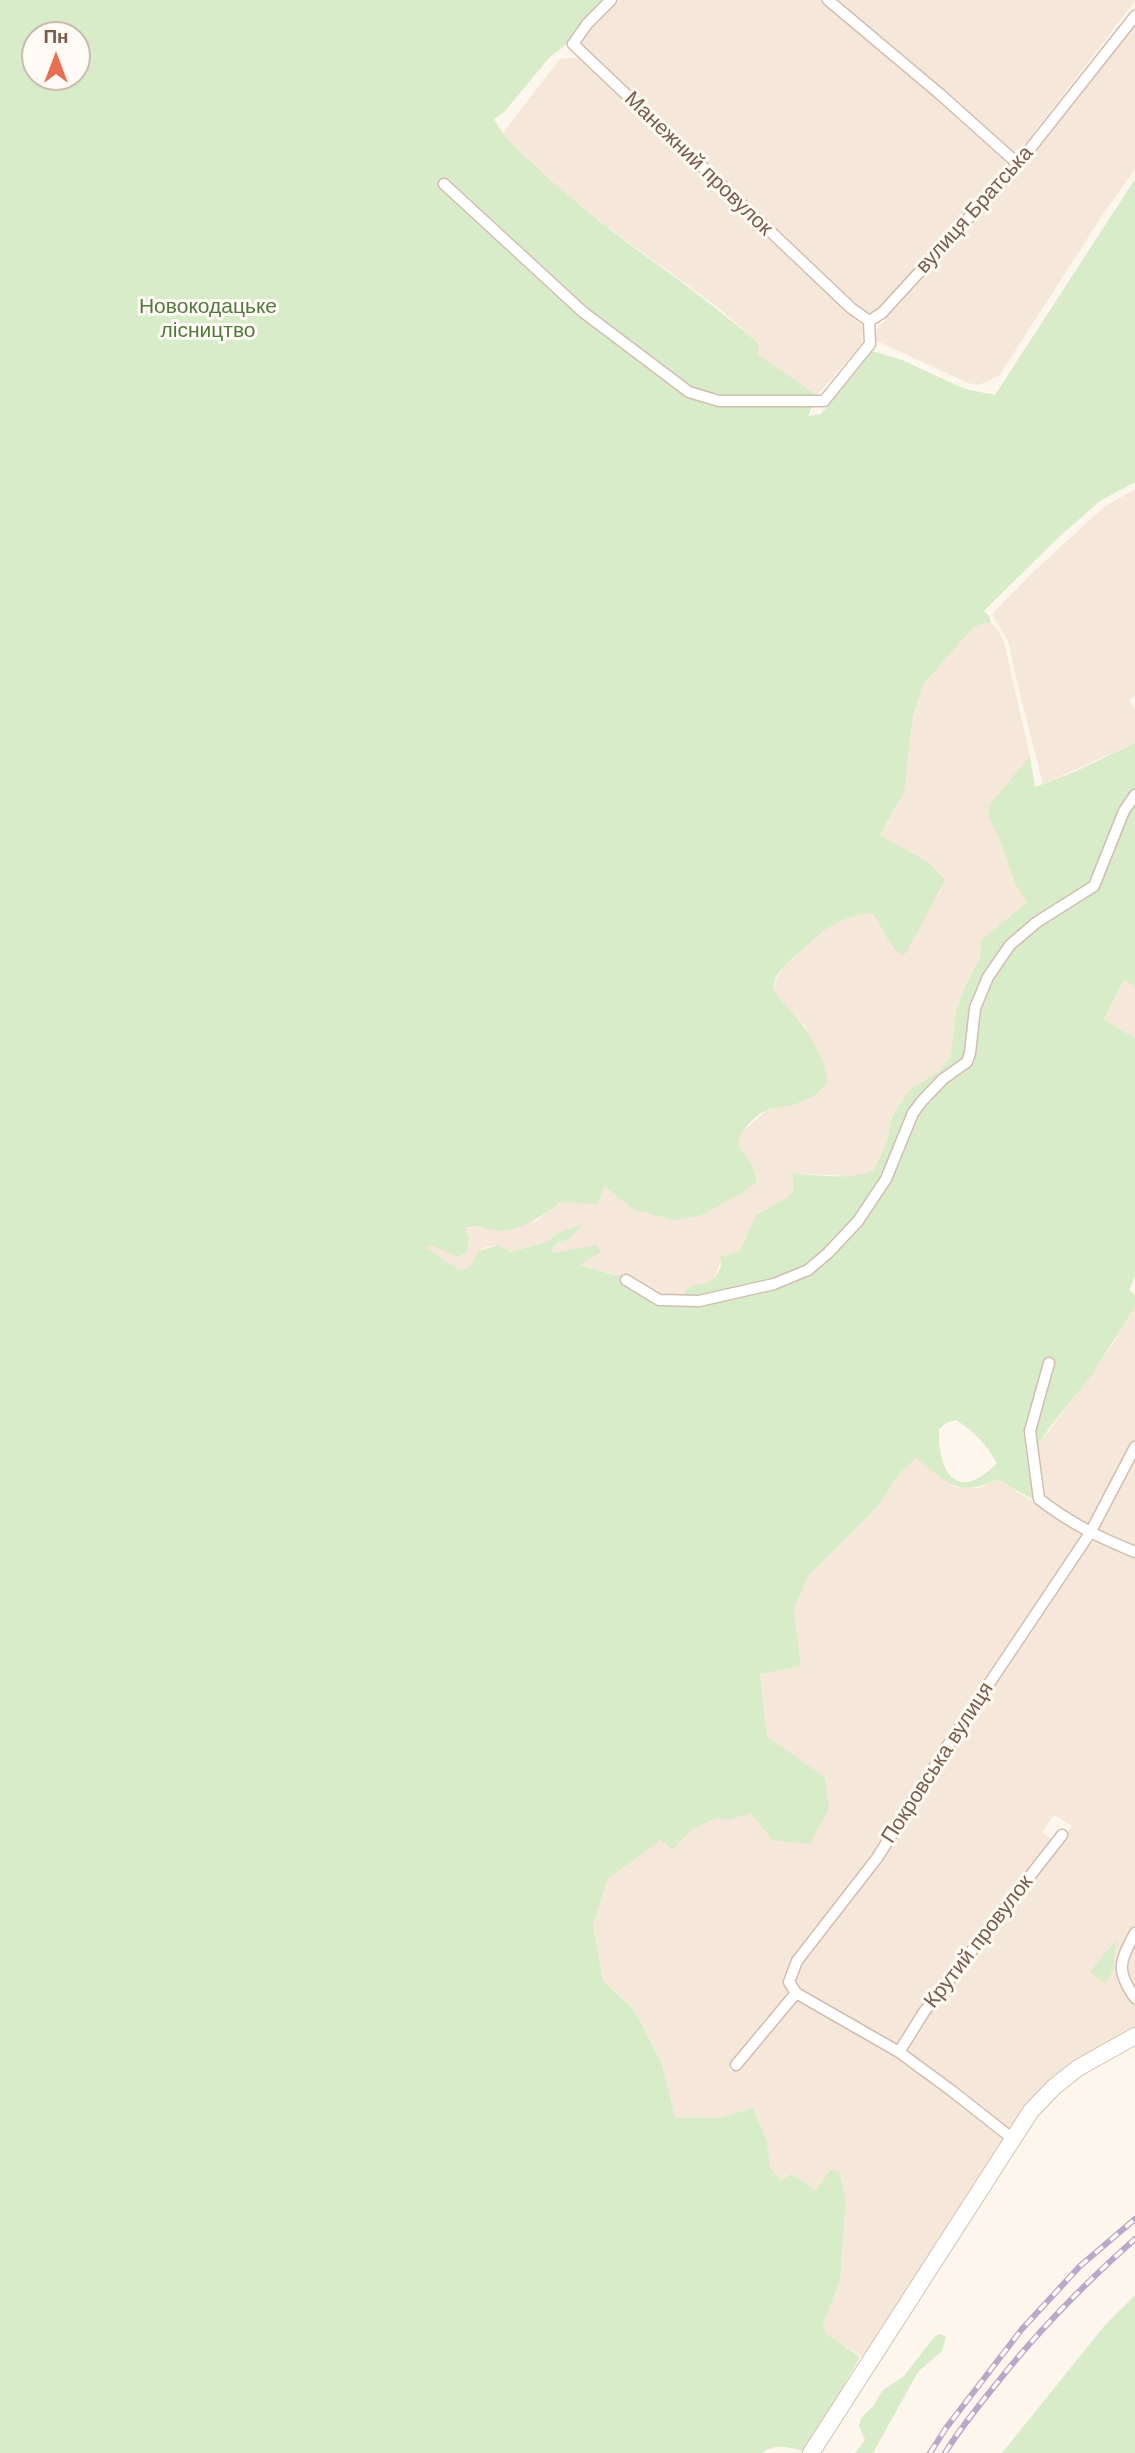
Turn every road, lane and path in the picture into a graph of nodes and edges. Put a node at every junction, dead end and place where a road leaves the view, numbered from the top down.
1 (611, 0) edge
2 (828, 0) edge
3 (1135, 16) edge
4 (1018, 164) junction
5 (444, 184) dead end
6 (869, 321) junction
7 (1135, 795) edge
8 (626, 1280) dead end
9 (1049, 1363) dead end
10 (1135, 1447) edge
11 (1090, 1533) junction
12 (1135, 1552) edge
13 (1062, 1835) dead end
14 (1135, 1933) edge
15 (796, 1993) junction
16 (1135, 1998) edge
17 (1135, 2036) edge
18 (899, 2052) junction
19 (736, 2065) dead end
20 (1013, 2139) junction
21 (811, 2453) edge

1 - 6 street, Манежний провулок
2 - 4 street
3 - 4 street, вулиця Братська
4 - 6 street, вулиця Братська
5 - 6 street
7 - 8 street
9 - 11 street
10 - 11 street, Покровська вулиця
11 - 12 street
11 - 15 street, Покровська вулиця
13 - 18 street, Крутий провулок
14 - 16 street
15 - 18 street
15 - 19 street
17 - 20 street
18 - 20 street
20 - 21 street

